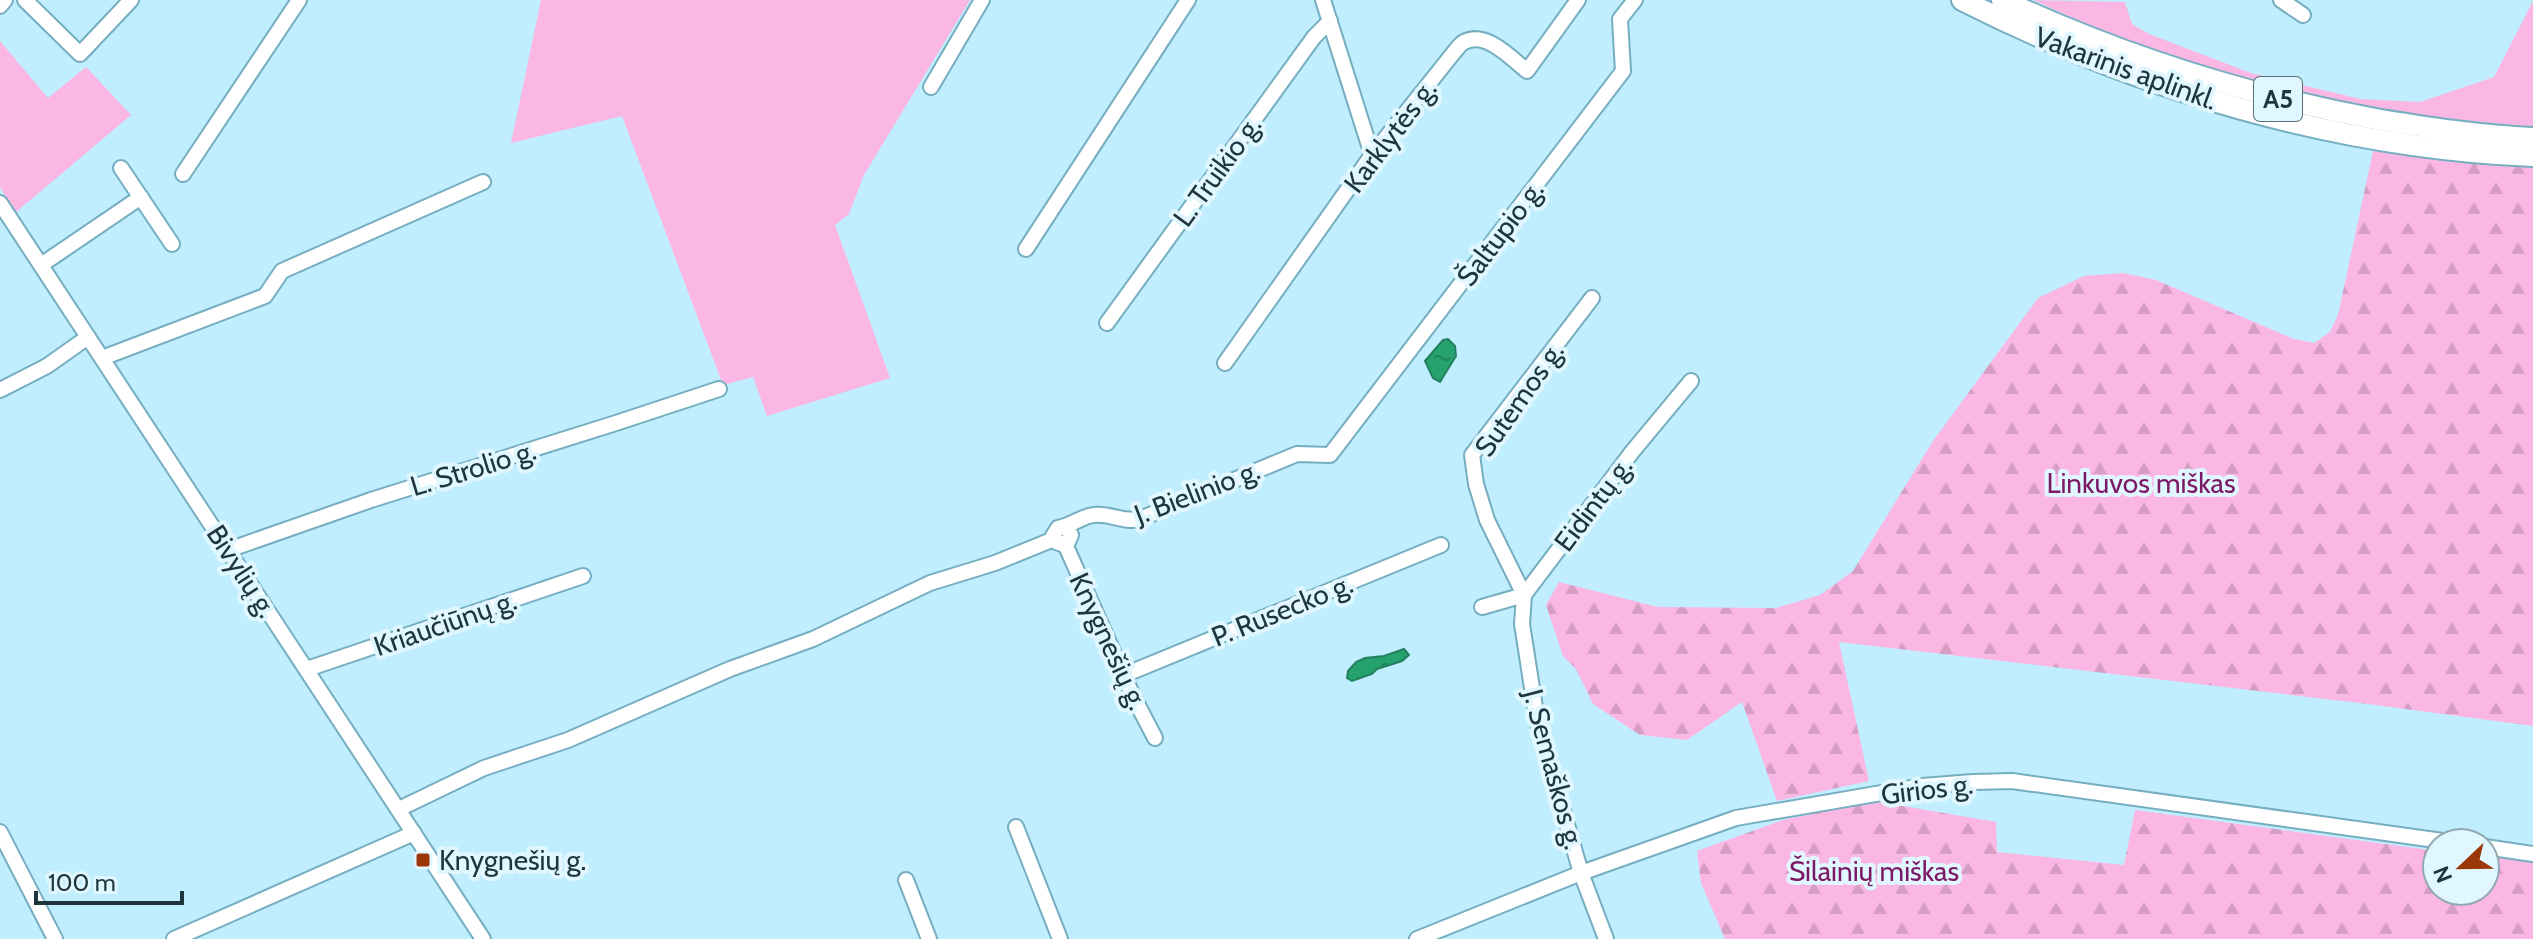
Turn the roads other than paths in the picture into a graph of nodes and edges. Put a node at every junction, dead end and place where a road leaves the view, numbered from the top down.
1 (5, 0) edge
2 (25, 0) edge
3 (131, 0) edge
4 (299, 0) edge
5 (982, 0) edge
6 (1188, 0) edge
7 (1323, 0) edge
8 (1578, 0) edge
9 (1635, 0) edge
10 (1962, 0) edge
11 (2002, 0) edge
12 (2281, 0) edge
13 (0, 6) edge
14 (2303, 15) dead end
15 (1330, 21) junction
16 (931, 87) dead end
17 (2533, 138) edge
18 (1372, 155) junction
19 (2533, 156) edge
20 (121, 168) dead end
21 (183, 174) dead end
22 (483, 182) dead end
23 (141, 197) junction
24 (0, 203) edge
25 (172, 244) dead end
26 (1026, 249) dead end
27 (41, 265) junction
28 (1592, 298) dead end
29 (1107, 323) dead end
30 (88, 337) junction
31 (102, 358) junction
32 (1225, 363) dead end
33 (1691, 381) dead end
34 (719, 389) dead end
35 (0, 390) edge
36 (1330, 455) joint
37 (1067, 528) joint
38 (1060, 542) junction
39 (1441, 545) dead end
40 (228, 550) junction
41 (583, 576) dead end
42 (1524, 595) junction
43 (1482, 607) dead end
44 (307, 669) junction
45 (1124, 675) junction
46 (1155, 738) dead end
47 (399, 809) junction
48 (1016, 827) dead end
49 (0, 832) edge
50 (414, 833) junction
51 (2421, 838) edge
52 (2501, 849) edge
53 (2533, 854) edge
54 (1581, 873) junction
55 (906, 880) dead end
56 (55, 939) edge
57 (174, 939) edge
58 (483, 939) edge
59 (929, 939) edge
60 (1060, 939) edge
61 (1417, 939) edge
62 (1606, 939) edge

1 - 13 street
2 - 3 street
4 - 21 street
5 - 16 street
6 - 26 street
7 - 15 street
8 - 18 street, Karklytės g.
9 - 36 street, Šaltupio g.
10 - 19 highway, Vakarinis aplinkl. / A5
11 - 17 highway, Vakarinis aplinkl. / A5
12 - 14 street
15 - 18 street
15 - 29 street, L. Truikio g.
18 - 32 street, Karklytės g.
20 - 23 street
22 - 31 street
23 - 25 street
23 - 27 street
24 - 27 street, Bivylių g.
27 - 30 street, Bivylių g.
28 - 42 street, Sutemos g.
30 - 31 street, Bivylių g.
30 - 35 street
31 - 40 street, Bivylių g.
33 - 42 street, Eidintų g.
34 - 40 street, L. Strolio g.
36 - 37 street, J. Bielinio g.
37 - 38 street, Knygnešių g.
38 - 45 street, Knygnešių g.
38 - 47 street, Knygnešių g.
39 - 45 street, P. Rusecko g.
40 - 44 street, Bivylių g.
41 - 44 street, Kriaučiūnų g.
42 - 43 street
42 - 54 street, J. Semaškos g.
44 - 47 street, Bivylių g.
45 - 46 street, Knygnešių g.
47 - 50 street, Bivylių g.
48 - 60 street
49 - 56 street
50 - 57 street
50 - 58 street, Bivylių g.
51 - 54 street, Girios g.
52 - 53 street
54 - 61 street, Girios g.
54 - 62 street, J. Semaškos g.
55 - 59 street

